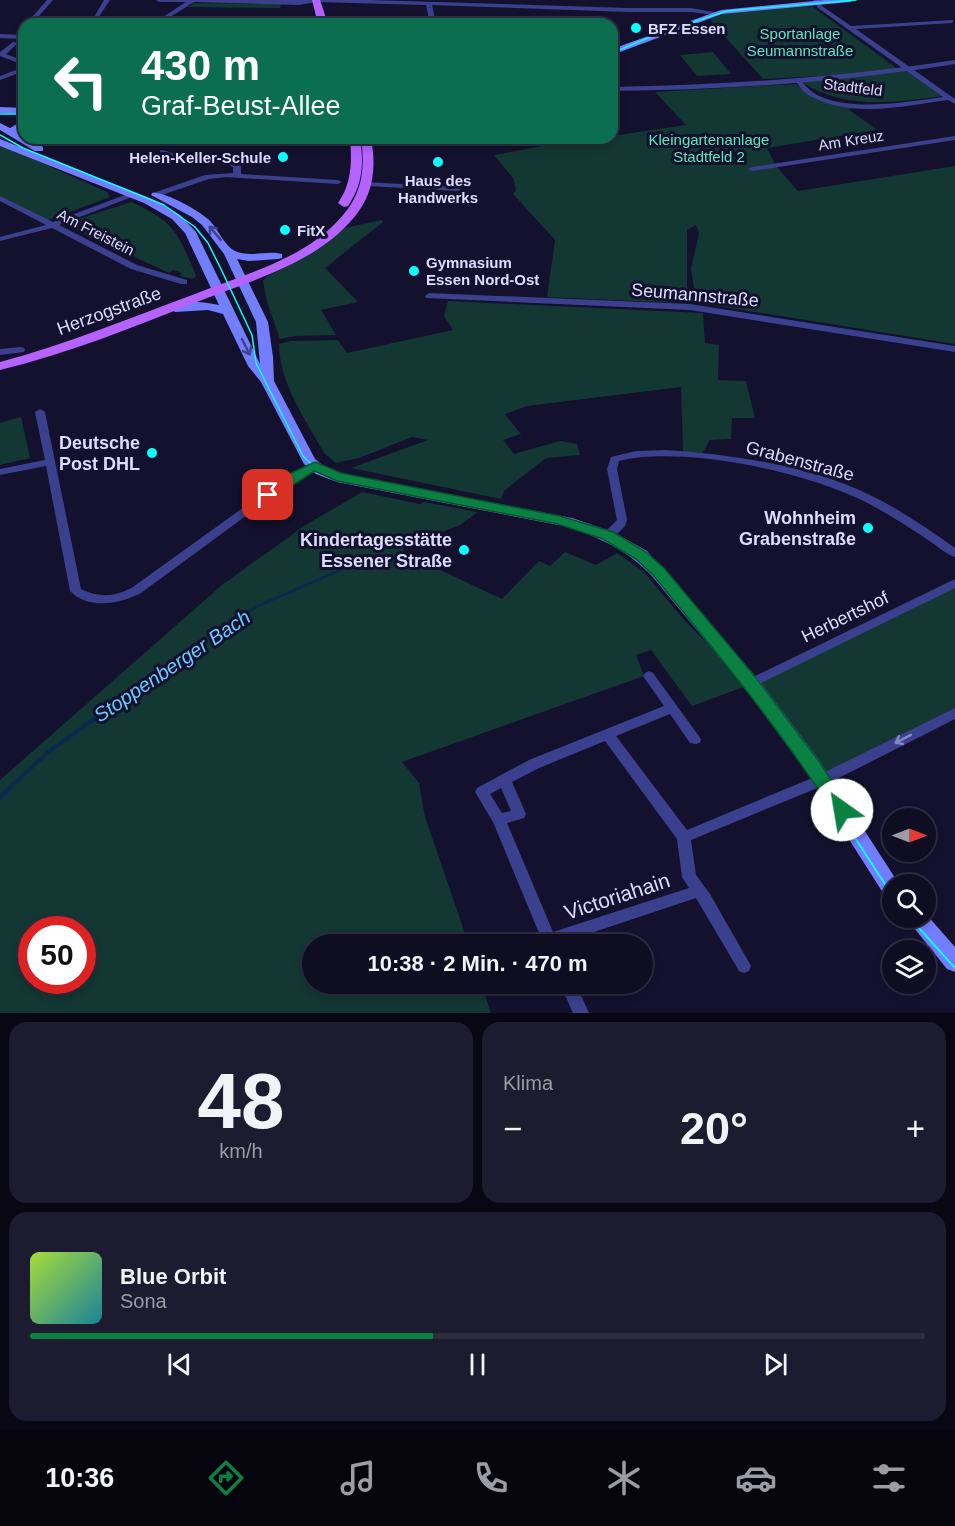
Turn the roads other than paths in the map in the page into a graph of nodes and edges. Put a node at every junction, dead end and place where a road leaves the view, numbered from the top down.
1 (50, 0) edge
2 (108, 0) edge
3 (159, 0) edge
4 (850, 0) edge
5 (192, 1) edge
6 (316, 1) edge
7 (816, 1) edge
8 (327, 2) edge
9 (396, 2) edge
10 (483, 3) edge
11 (429, 4) junction
12 (712, 14) junction
13 (34, 18) edge
14 (95, 18) edge
15 (165, 18) edge
16 (320, 18) edge
17 (330, 18) edge
18 (432, 18) edge
19 (951, 21) dead end
20 (849, 28) junction
21 (0, 36) edge
22 (18, 36) edge
23 (15, 43) dead end
24 (618, 50) edge
25 (1, 54) edge
26 (18, 61) edge
27 (955, 63) edge
28 (907, 68) junction
29 (18, 71) edge
30 (0, 78) edge
31 (797, 80) junction
32 (618, 89) edge
33 (948, 98) junction
34 (955, 102) edge
35 (0, 110) edge
36 (18, 111) edge
37 (0, 119) edge
38 (18, 120) edge
39 (18, 125) edge
40 (0, 126) edge
41 (9, 132) junction
42 (18, 137) edge
43 (955, 138) edge
44 (0, 142) edge
45 (30, 144) edge
46 (355, 144) edge
47 (367, 144) edge
48 (164, 152) dead end
49 (752, 169) dead end
50 (237, 175) junction
51 (338, 182) dead end
52 (367, 184) junction
53 (458, 189) dead end
54 (134, 195) junction
55 (156, 195) junction
56 (0, 198) edge
57 (52, 225) junction
58 (0, 239) edge
59 (229, 253) junction
60 (278, 256) junction
61 (184, 282) dead end
62 (229, 282) junction
63 (429, 296) dead end
64 (175, 308) junction
65 (228, 312) junction
66 (955, 349) edge
67 (21, 350) junction
68 (0, 352) edge
69 (0, 357) edge
70 (0, 366) edge
71 (267, 381) junction
72 (40, 412) dead end
73 (48, 462) junction
74 (315, 466) junction
75 (0, 472) edge
76 (608, 536) junction
77 (955, 553) edge
78 (955, 584) edge
79 (649, 676) dead end
80 (751, 683) junction
81 (673, 708) junction
82 (955, 712) edge
83 (607, 734) junction
84 (695, 739) dead end
85 (504, 780) junction
86 (822, 780) junction
87 (499, 820) junction
88 (684, 837) junction
89 (882, 874) edge
90 (698, 891) junction
91 (925, 928) edge
92 (547, 934) edge
93 (573, 934) edge
94 (955, 962) edge
95 (744, 966) dead end
96 (572, 994) edge
97 (581, 1013) edge

1 - 13 street
2 - 14 street
3 - 5 street
4 - 7 main road
5 - 6 street
5 - 15 street
6 - 8 street
6 - 16 main road
7 - 12 main road
7 - 20 street
8 - 9 street
8 - 17 main road
9 - 11 street
10 - 11 street
10 - 12 street
11 - 18 street
12 - 24 main road
19 - 20 street
20 - 28 street
21 - 22 street
23 - 25 street
25 - 26 street
27 - 28 street
28 - 31 street
28 - 33 street
29 - 30 street
31 - 32 street
31 - 33 street, Stadtfeld
33 - 34 street
35 - 36 main road
37 - 38 main road
39 - 41 main road
40 - 41 main road
41 - 42 main road
43 - 49 street, Am Kreuz
44 - 54 main road
45 - 55 main road
46 - 60 main road
47 - 52 main road
48 - 50 street
50 - 51 street
50 - 55 street
52 - 53 street
52 - 62 main road
54 - 57 street
54 - 62 main road
59 -> 55 main road
56 - 57 street, Am Freistein
57 - 58 street
57 - 61 street, Am Freistein
59 - 60 main road
59 - 62 main road
60 - 62 main road
62 - 64 main road, Herzogstraße
62 - 65 main road
62 - 67 main road, Herzogstraße
62 - 71 main road
63 - 66 street, Seumannstraße
64 - 65 main road
64 - 70 main road, Herzogstraße
65 -> 71 main road
67 - 68 street
67 - 69 main road, Herzogstraße
71 - 74 main road
72 - 73 street
73 - 74 street
73 - 75 street
74 - 76 main road
76 - 77 street, Grabenstraße
76 - 80 main road
78 - 80 street, Herbertshof
79 - 81 street
80 - 86 main road
81 - 83 street, Victoriahain
81 - 84 street
82 -> 86 street
83 - 85 street, Victoriahain
83 - 88 street, Victoriahain
85 - 87 street, Victoriahain
85 - 87 street
86 - 88 street
86 - 89 main road
87 - 92 street, Victoriahain
88 - 90 street, Victoriahain
90 - 93 street, Victoriahain
90 - 95 street, Victoriahain
91 - 94 main road
96 - 97 street

